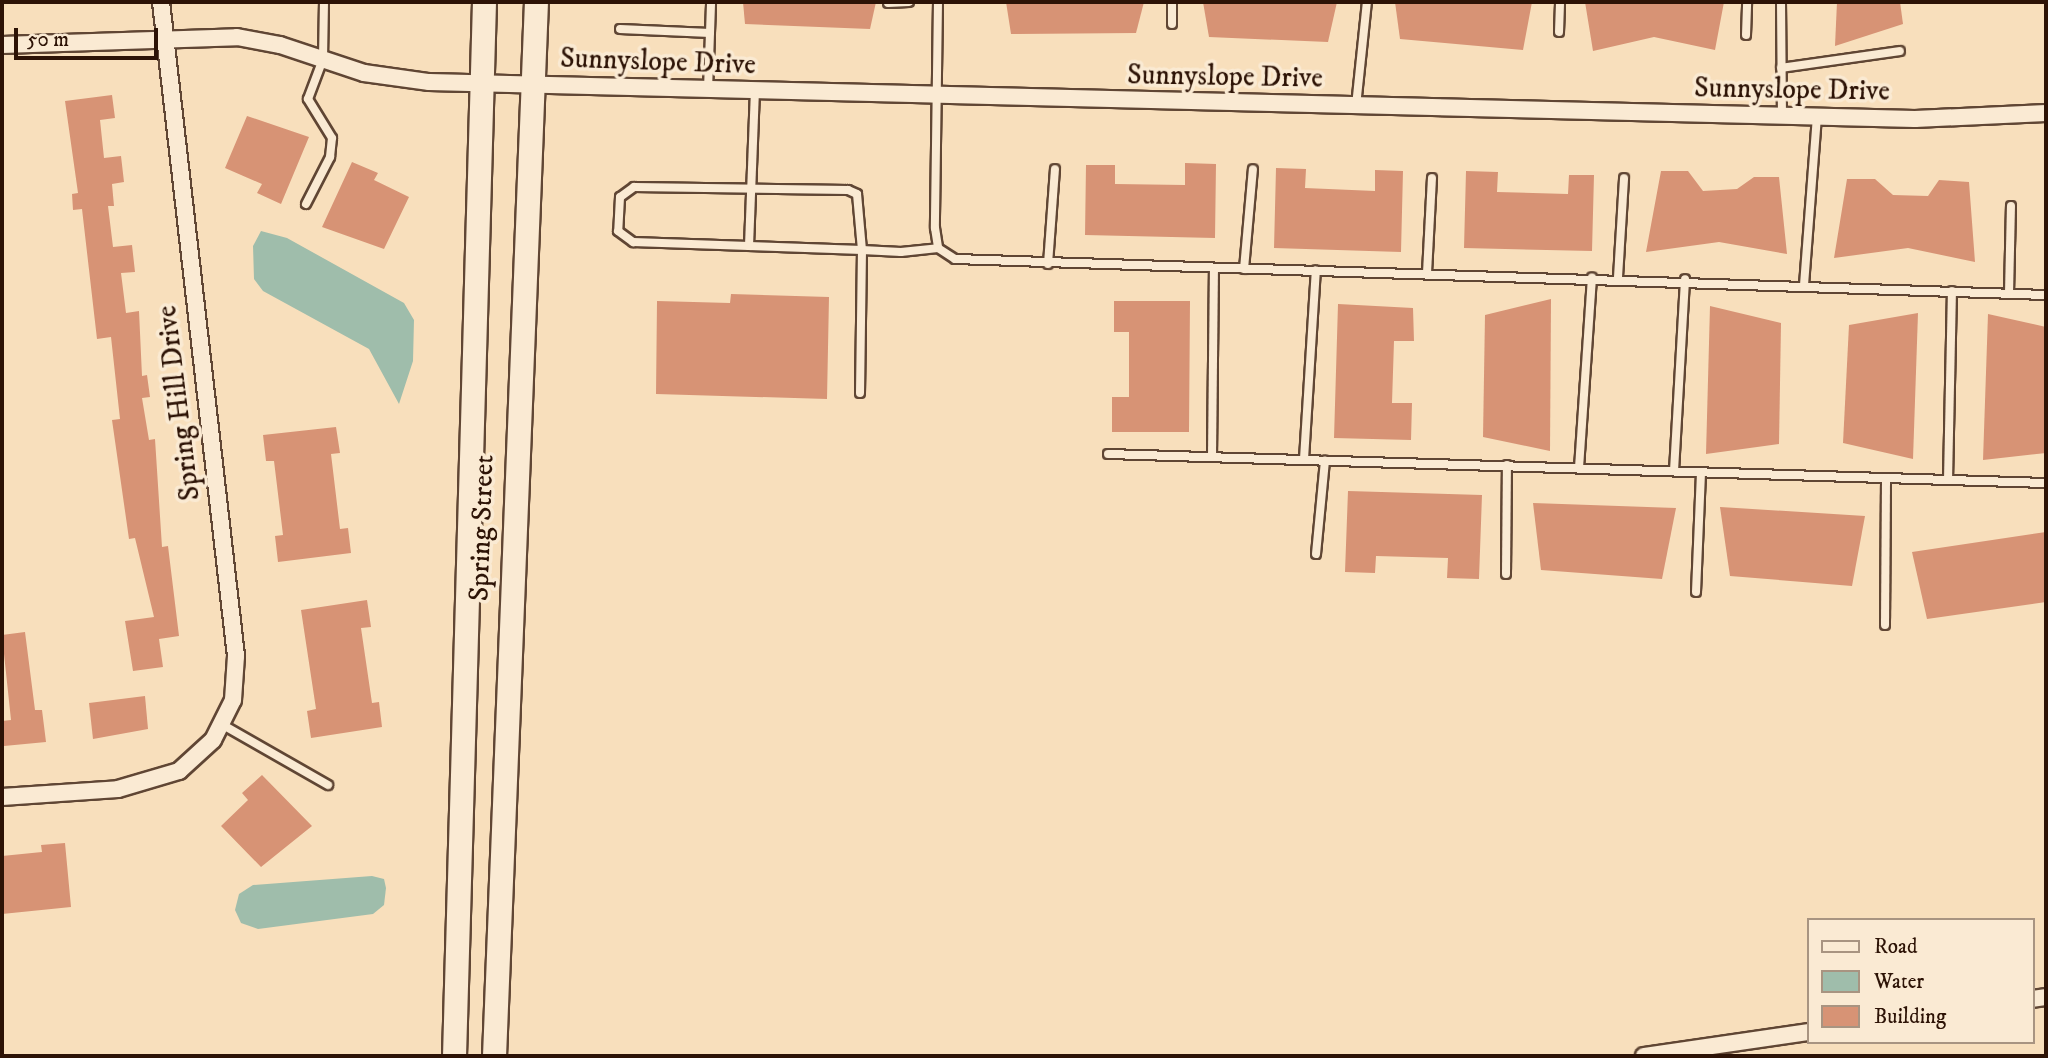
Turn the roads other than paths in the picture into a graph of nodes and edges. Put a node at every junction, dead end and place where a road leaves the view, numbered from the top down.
1 (161, 2) edge
2 (324, 2) edge
3 (484, 2) edge
4 (536, 2) edge
5 (711, 2) edge
6 (909, 2) edge
7 (938, 2) edge
8 (1172, 2) edge
9 (1367, 2) edge
10 (1560, 2) edge
11 (1747, 2) edge
12 (1781, 2) edge
13 (888, 3) edge
14 (1172, 24) dead end
15 (620, 29) dead end
16 (1559, 32) dead end
17 (710, 33) junction
18 (1746, 35) dead end
19 (163, 36) junction
20 (2, 46) edge
21 (1900, 51) dead end
22 (323, 59) junction
23 (1781, 68) junction
24 (481, 83) junction
25 (534, 85) junction
26 (708, 90) junction
27 (755, 91) junction
28 (935, 96) junction
29 (1356, 106) junction
30 (2046, 113) edge
31 (1782, 116) junction
32 (1817, 117) junction
33 (1055, 169) dead end
34 (1253, 169) dead end
35 (1432, 177) dead end
36 (1624, 178) dead end
37 (752, 189) junction
38 (306, 204) dead end
39 (2011, 206) dead end
40 (750, 246) junction
41 (938, 248) junction
42 (862, 250) junction
43 (1048, 264) junction
44 (1214, 268) junction
45 (1244, 269) junction
46 (1316, 270) junction
47 (1427, 273) junction
48 (1592, 277) junction
49 (1618, 277) junction
50 (1685, 279) junction
51 (1804, 285) junction
52 (1952, 291) junction
53 (2009, 293) junction
54 (2046, 295) edge
55 (860, 393) dead end
56 (1108, 454) dead end
57 (1212, 456) junction
58 (1304, 459) junction
59 (1325, 460) junction
60 (1507, 466) junction
61 (1579, 468) junction
62 (1674, 471) junction
63 (1701, 472) junction
64 (1886, 478) junction
65 (1948, 480) junction
66 (2046, 483) edge
67 (1316, 554) dead end
68 (1506, 574) dead end
69 (1696, 592) dead end
70 (1885, 625) dead end
71 (223, 725) junction
72 (328, 785) dead end
73 (2, 797) edge
74 (1806, 1032) edge
75 (454, 1056) edge
76 (494, 1056) edge
77 (1644, 1056) edge

1 - 19 street, Spring Hill Drive
2 - 22 lane
3 - 24 main road, Spring Street
4 - 25 main road, Spring Street
5 - 17 lane
6 - 13 lane
7 - 28 lane
8 - 14 lane
9 - 29 lane
10 - 16 lane
11 - 18 lane
12 - 23 lane
15 - 17 lane
17 - 26 lane
19 - 20 street, Sunnyslope Drive
19 - 22 street, Sunnyslope Drive
19 - 71 street, Spring Hill Drive
21 - 23 lane
22 - 24 street, Sunnyslope Drive
22 - 38 lane
23 - 31 lane
24 - 25 street, Sunnyslope Drive
24 - 75 main road, Spring Street
25 - 26 street, Sunnyslope Drive
25 - 76 main road, Spring Street
26 - 27 street, Sunnyslope Drive
27 - 28 street, Sunnyslope Drive
27 - 37 lane
28 - 29 street, Sunnyslope Drive
28 - 41 lane
29 - 31 street, Sunnyslope Drive
30 - 32 street, Sunnyslope Drive
31 - 32 street, Sunnyslope Drive
32 - 51 lane
33 - 43 lane
34 - 45 lane
35 - 47 lane
36 - 49 lane
37 - 40 lane
37 - 40 lane
37 - 42 lane
39 - 53 lane
40 - 42 lane
41 - 42 lane
41 - 43 lane
42 - 55 lane
43 - 44 lane
44 - 45 lane
44 - 57 lane
45 - 46 lane
46 - 47 lane
46 - 58 lane
47 - 48 lane
48 - 49 lane
48 - 61 lane
49 - 50 lane
50 - 51 lane
50 - 62 lane
51 - 52 lane
52 - 53 lane
52 - 65 lane
53 - 54 lane
56 - 57 lane
57 - 58 lane
58 - 59 lane
59 - 60 lane
59 - 67 lane
60 - 61 lane
60 - 68 lane
61 - 62 lane
62 - 63 lane
63 - 64 lane
63 - 69 lane
64 - 65 lane
64 - 70 lane
65 - 66 lane
71 - 72 lane
71 - 73 street, Spring Hill Drive
74 - 77 street

